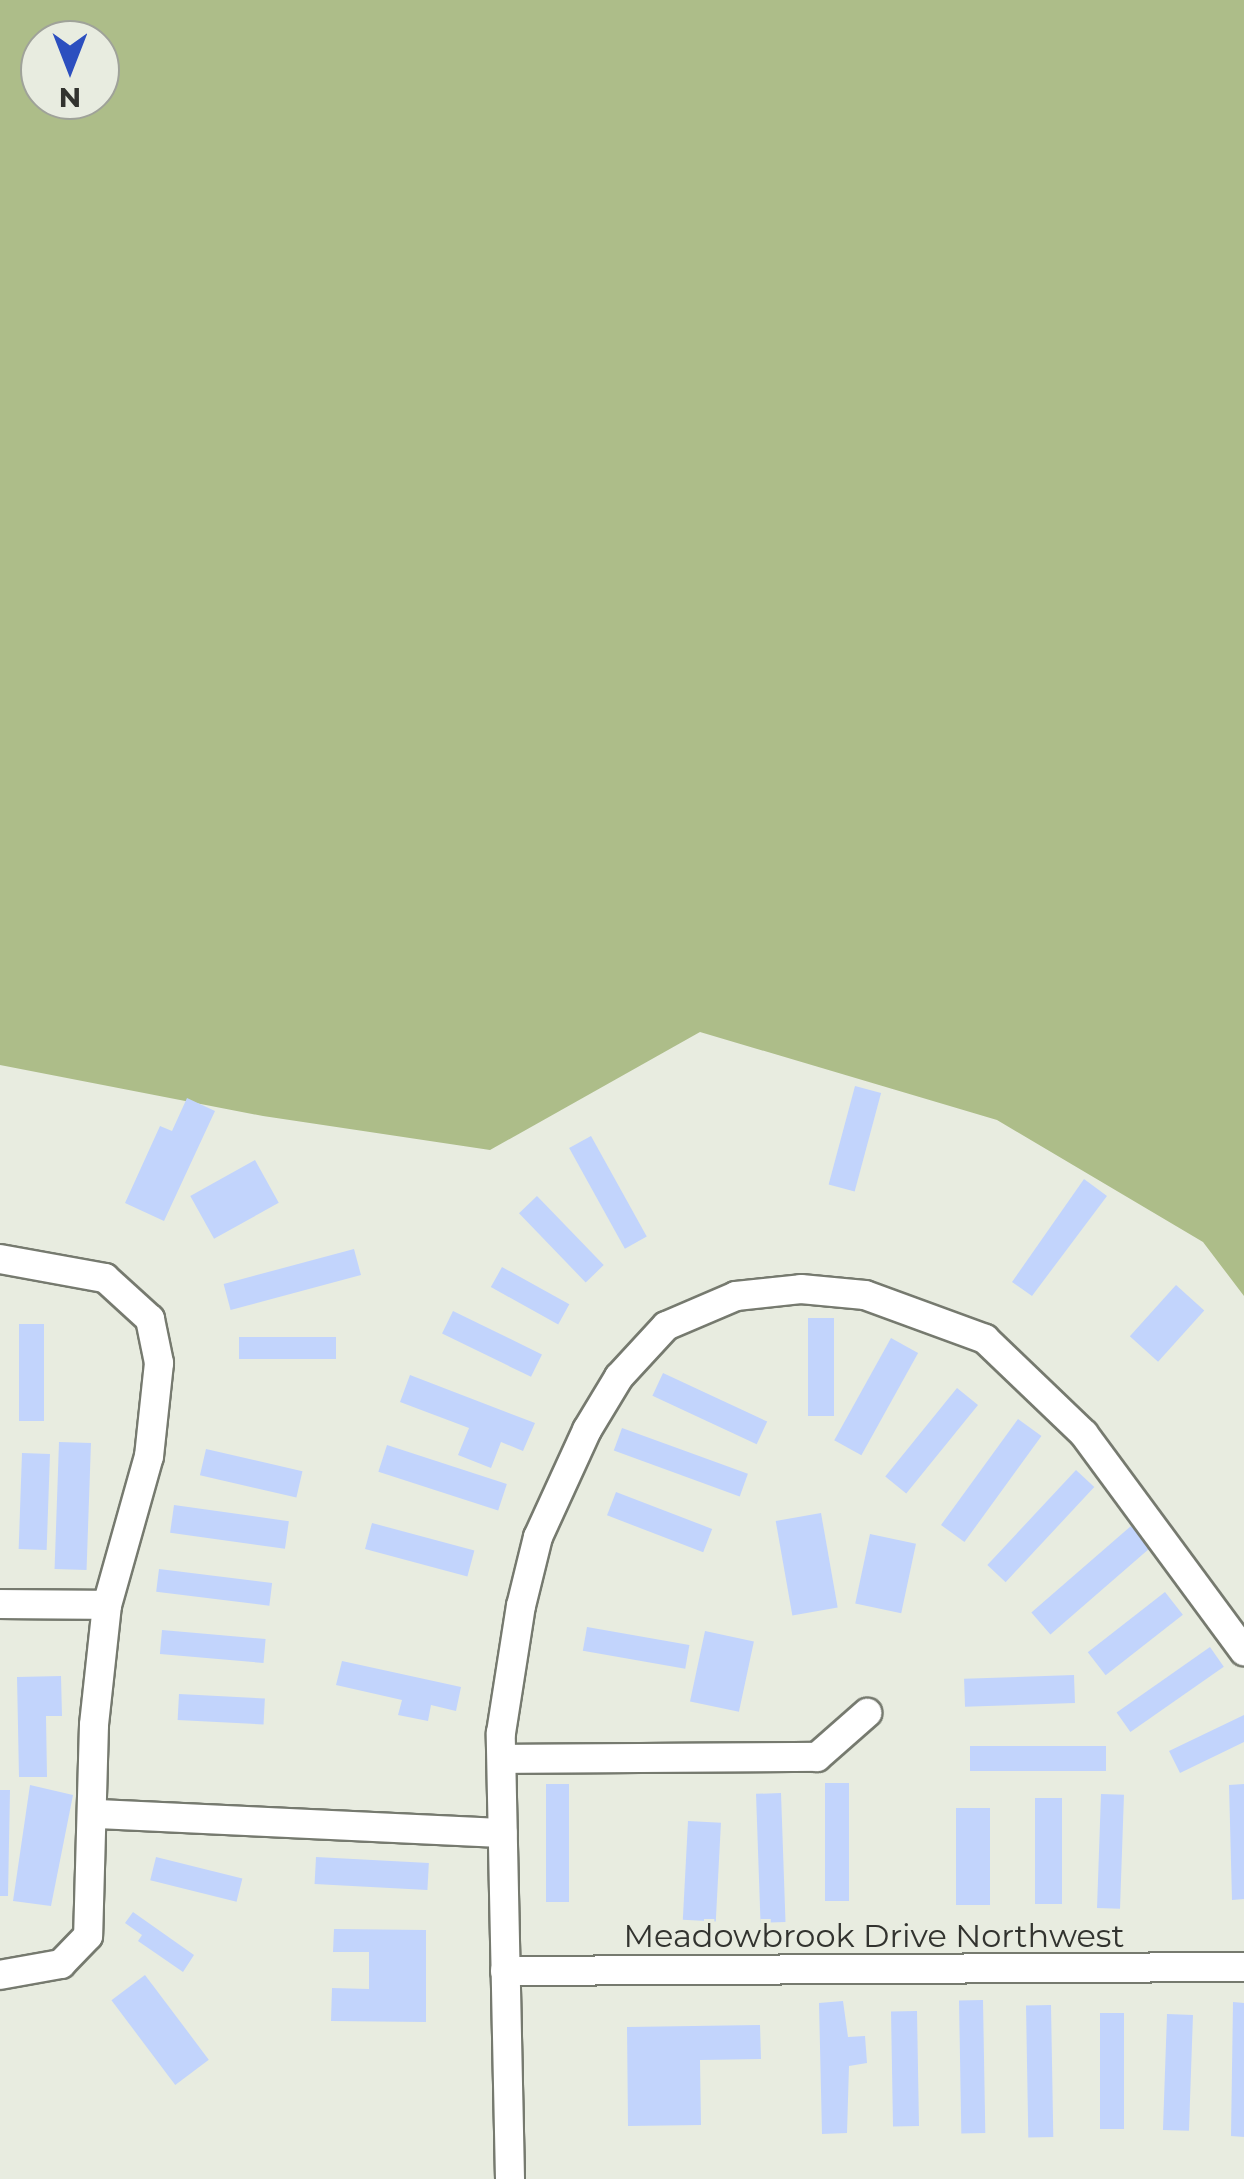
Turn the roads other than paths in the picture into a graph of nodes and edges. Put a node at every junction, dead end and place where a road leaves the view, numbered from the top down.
1 (0, 1259) edge
2 (0, 1604) edge
3 (107, 1604) junction
4 (1244, 1651) edge
5 (867, 1713) dead end
6 (502, 1759) junction
7 (96, 1814) junction
8 (503, 1833) junction
9 (1244, 1967) edge
10 (505, 1970) junction
11 (0, 1975) edge
12 (510, 2179) edge

1 - 3 street
2 - 3 street
3 - 7 street
4 - 6 street
5 - 6 street
6 - 8 street
7 - 8 street
7 - 11 street
8 - 10 street
9 - 10 street, Meadowbrook Drive Northwest
10 - 12 street

